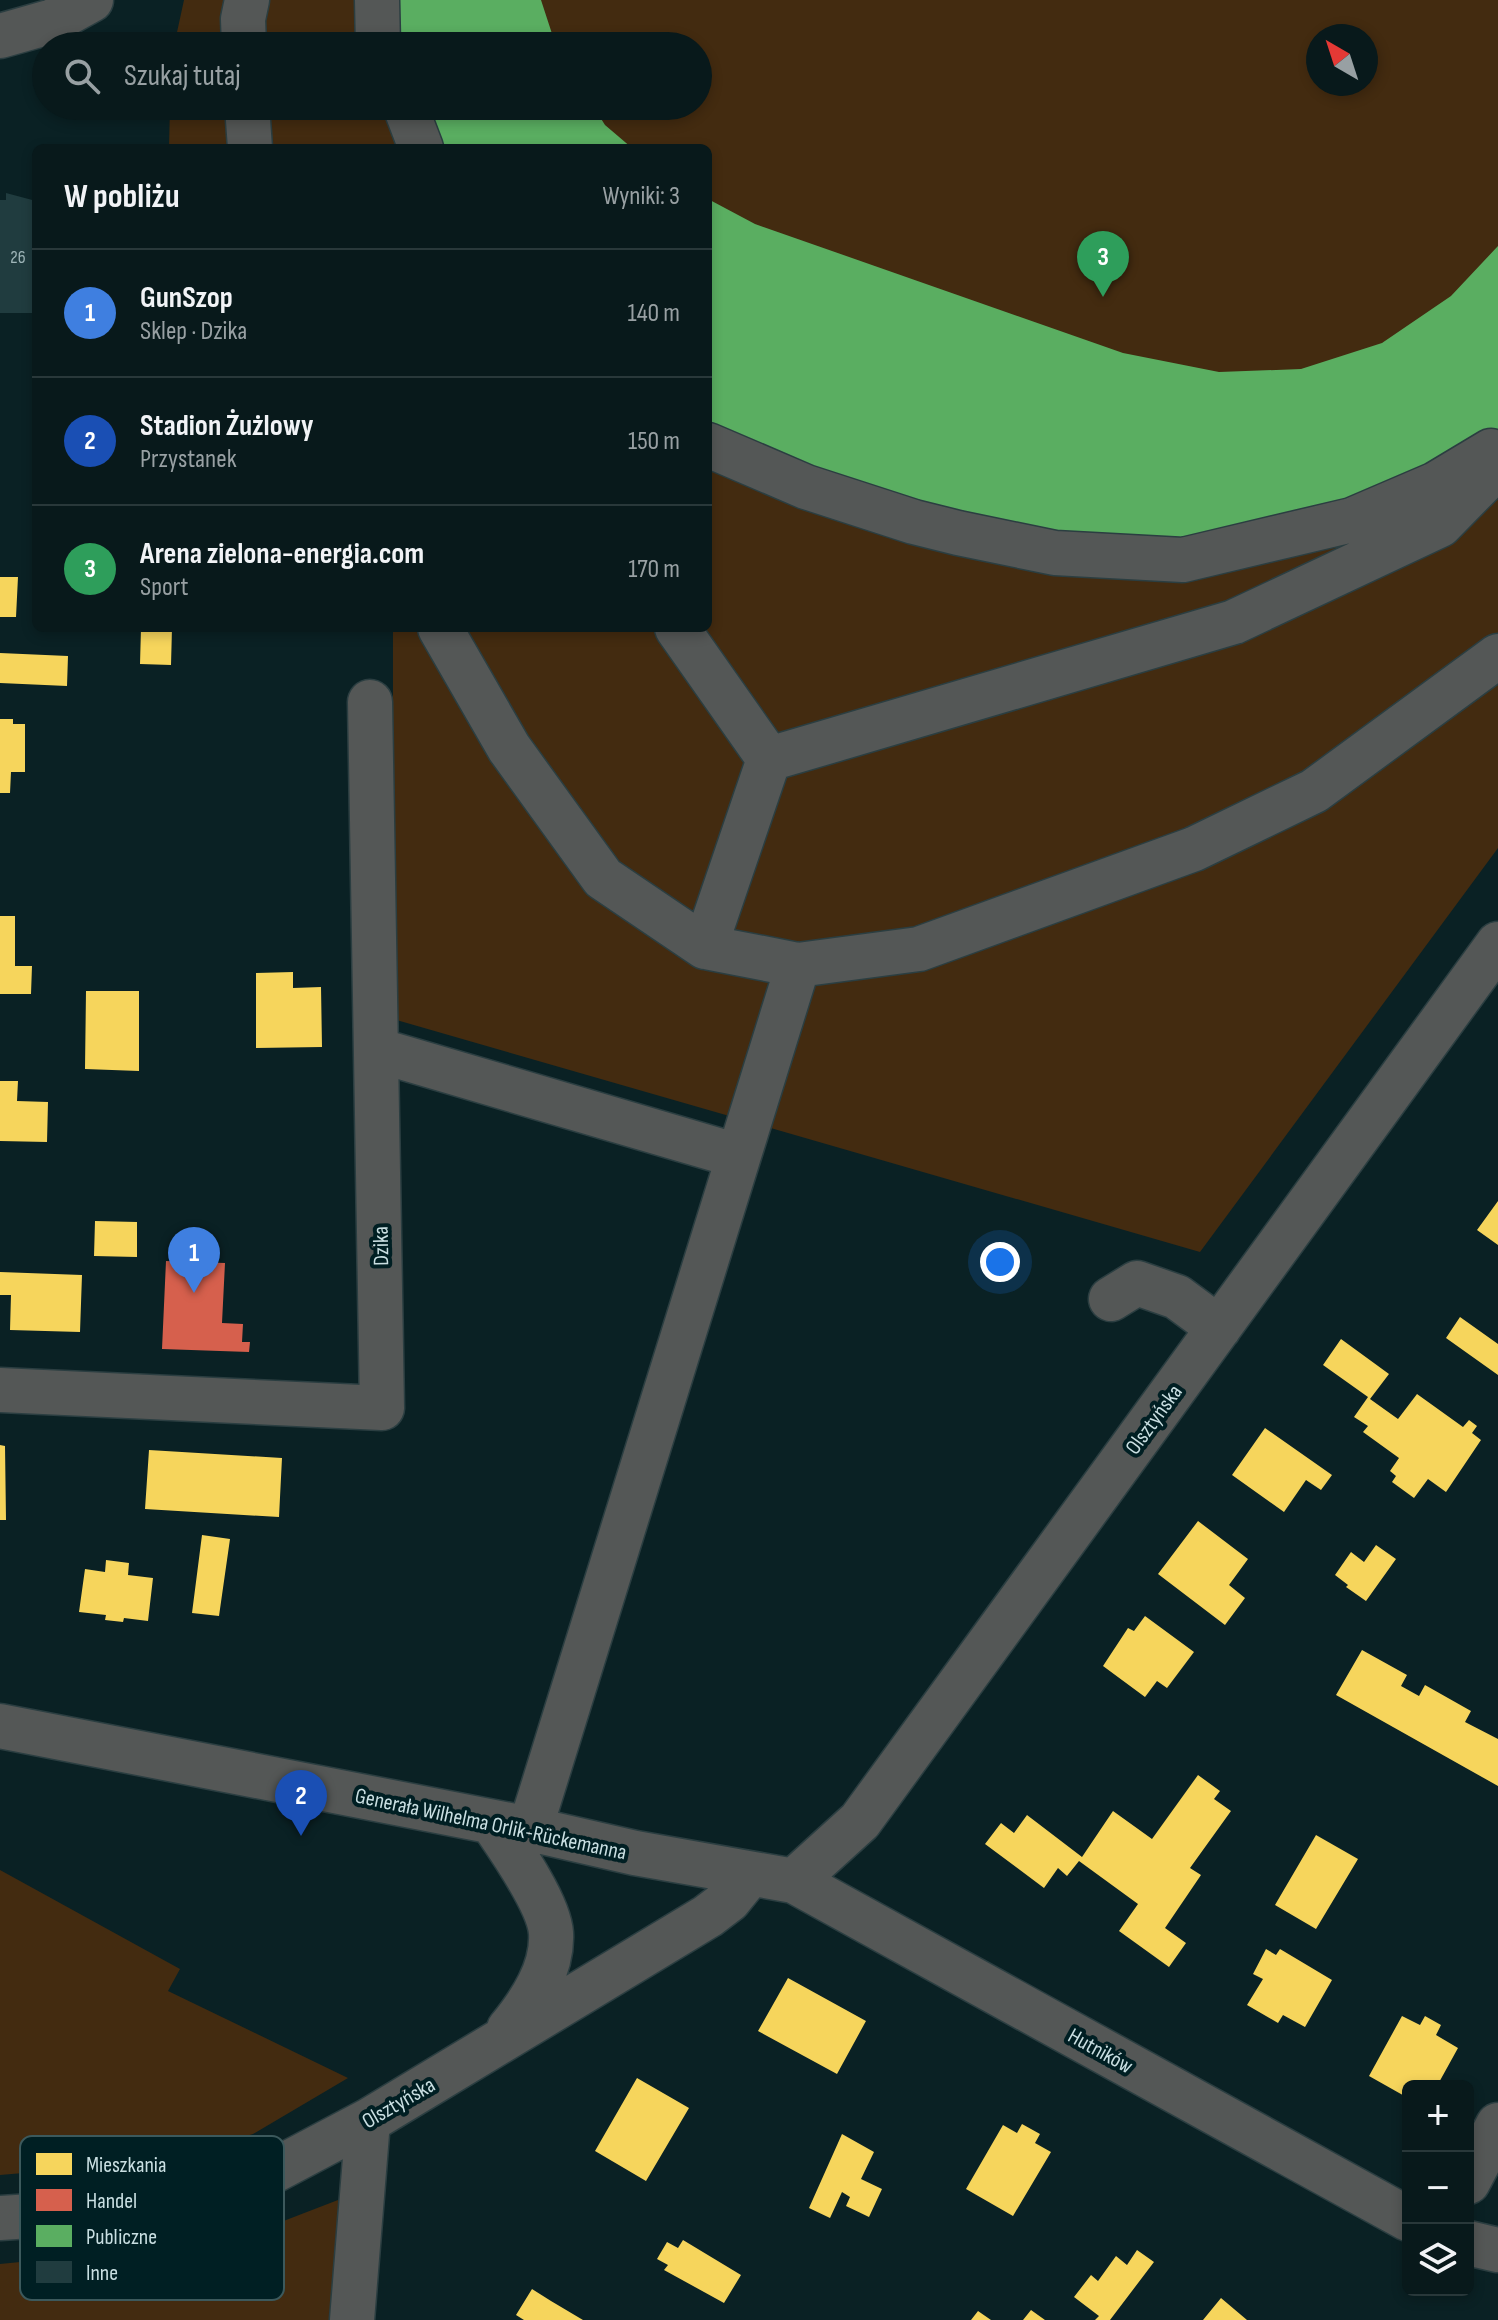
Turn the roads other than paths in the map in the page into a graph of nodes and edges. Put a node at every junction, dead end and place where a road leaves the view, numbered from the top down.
1 (91, 0) edge
2 (247, 0) edge
3 (243, 32) edge
4 (0, 36) edge
5 (248, 120) edge
6 (384, 120) edge
7 (410, 120) edge
8 (250, 144) edge
9 (386, 144) edge
10 (419, 144) edge
11 (712, 447) edge
12 (1498, 447) edge
13 (1498, 466) edge
14 (442, 632) edge
15 (680, 632) edge
16 (1498, 656) edge
17 (370, 702) dead end
18 (769, 759) junction
19 (1498, 944) edge
20 (705, 947) junction
21 (798, 965) junction
22 (377, 1050) junction
23 (738, 1156) junction
24 (1111, 1299) dead end
25 (1219, 1328) junction
26 (0, 1390) edge
27 (0, 1726) edge
28 (511, 1825) junction
29 (750, 1874) junction
30 (794, 1881) junction
31 (499, 2042) junction
32 (368, 2121) junction
33 (1498, 2125) edge
34 (284, 2165) edge
35 (1474, 2171) edge
36 (1402, 2216) edge
37 (20, 2217) edge
38 (0, 2218) edge
39 (1474, 2244) edge
40 (1498, 2250) edge
41 (352, 2320) edge

1 - 4 street
2 - 3 street
5 - 8 street
6 - 9 street
7 - 10 street
11 - 12 street
13 - 18 street
14 - 20 street
15 - 18 street
16 - 21 street
17 - 22 street, Dzika
18 - 20 street
19 - 25 street, Olsztyńska
20 - 21 street
21 - 23 street
22 - 23 street
22 - 26 street, Dzika
23 - 28 street
24 - 25 street
25 - 30 street, Olsztyńska
27 - 28 street, Generała Wilhelma Orlik-Rückemanna
28 - 29 street, Generała Wilhelma Orlik-Rückemanna
28 - 31 street
29 - 30 street, Generała Wilhelma Orlik-Rückemanna
29 - 31 street, Olsztyńska
30 - 36 street, Hutników
31 - 32 street, Olsztyńska
32 - 34 street, Olsztyńska
32 - 41 street
33 - 35 street
37 - 38 street, Olsztyńska
39 - 40 street

